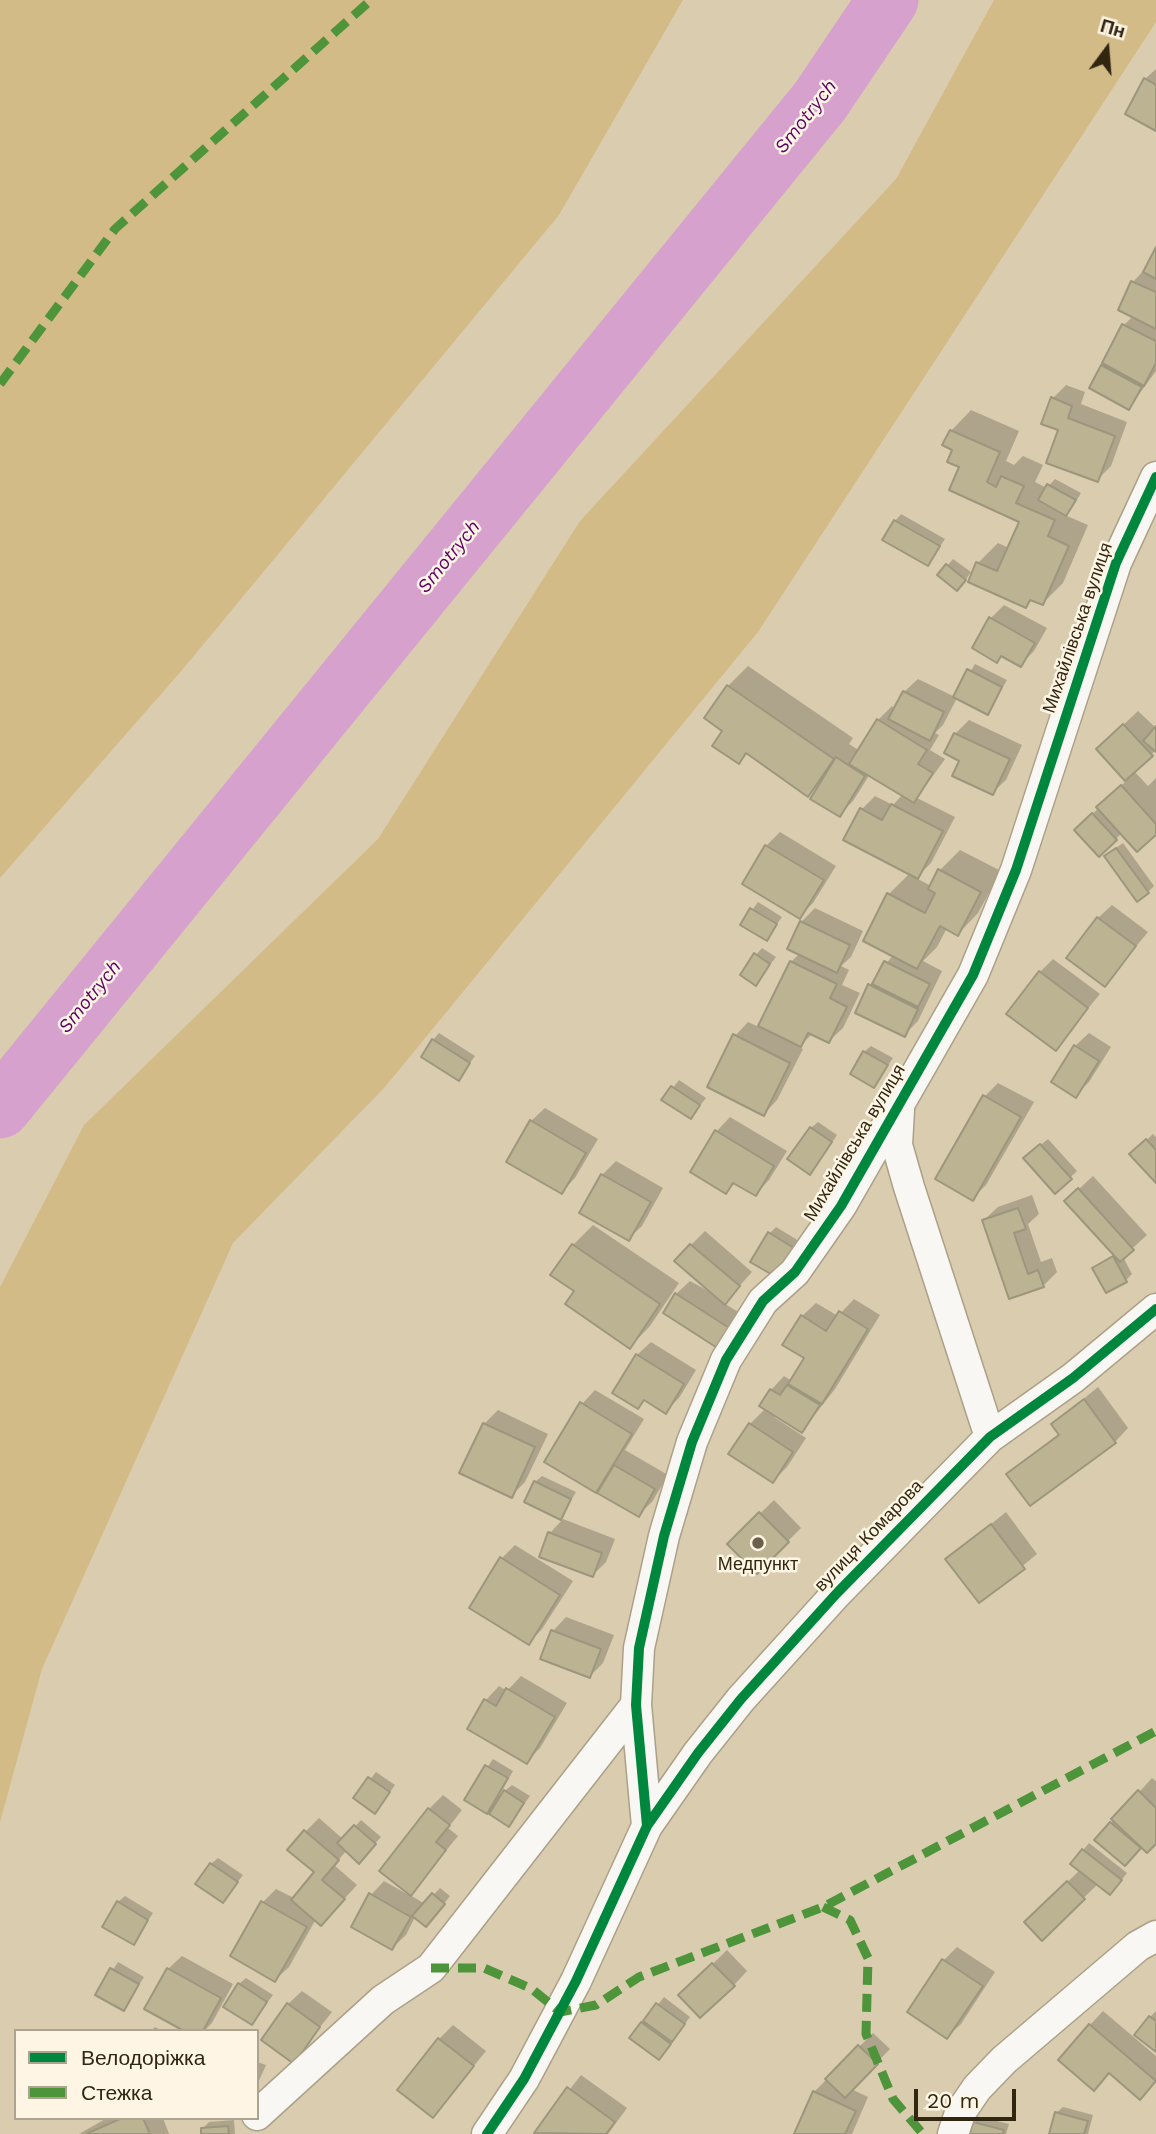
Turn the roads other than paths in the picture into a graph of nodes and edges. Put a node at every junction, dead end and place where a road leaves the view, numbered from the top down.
1 (1156, 477) edge
2 (899, 1106) junction
3 (1156, 1309) edge
4 (990, 1437) junction
5 (636, 1704) junction
6 (647, 1826) junction
7 (1156, 1936) edge
8 (259, 2114) edge
9 (487, 2134) edge
10 (953, 2134) edge

1 - 2 street, Михайлівська вулиця
2 - 4 street
2 - 5 street, Михайлівська вулиця
3 - 4 street, вулиця Комарова
4 - 6 street, вулиця Комарова
5 - 6 street, Михайлівська вулиця
5 - 8 street
6 - 9 street, вулиця Комарова
7 - 10 street

